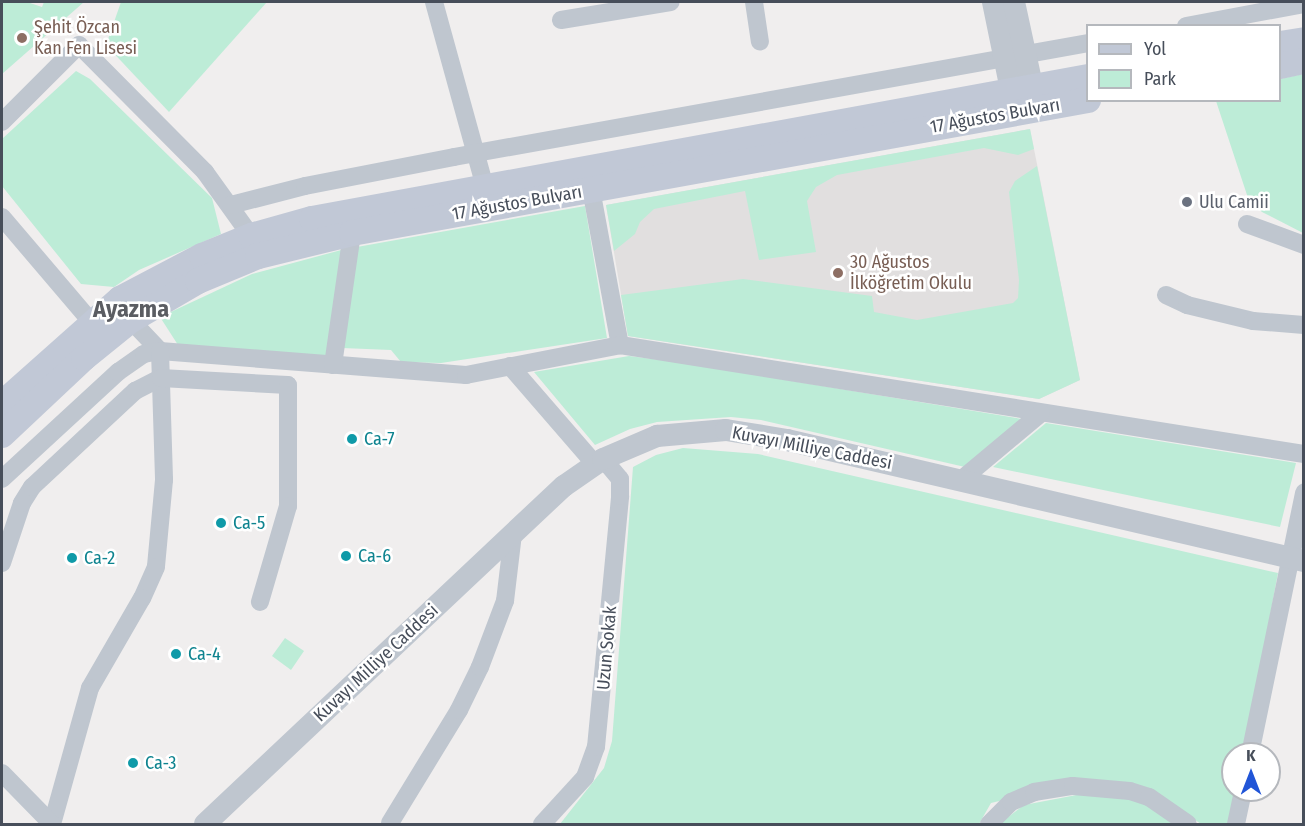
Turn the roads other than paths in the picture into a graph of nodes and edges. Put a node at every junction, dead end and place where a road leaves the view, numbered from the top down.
1 (434, 2) edge
2 (671, 2) edge
3 (754, 2) edge
4 (993, 2) edge
5 (1014, 2) edge
6 (1304, 4) edge
7 (561, 20) dead end
8 (1197, 24) edge
9 (1304, 40) edge
10 (760, 42) dead end
11 (1086, 43) edge
12 (1281, 44) edge
13 (1014, 56) junction
14 (1304, 62) edge
15 (1281, 66) edge
16 (1086, 78) edge
17 (1024, 100) junction
18 (1086, 100) edge
19 (2, 122) edge
20 (476, 153) junction
21 (485, 187) junction
22 (591, 189) junction
23 (231, 205) junction
24 (2, 217) edge
25 (1247, 224) dead end
26 (352, 233) junction
27 (251, 236) junction
28 (1304, 245) edge
29 (1166, 295) dead end
30 (123, 311) junction
31 (1304, 325) edge
32 (98, 331) junction
33 (620, 345) junction
34 (160, 351) junction
35 (333, 365) junction
36 (510, 366) junction
37 (161, 378) junction
38 (2, 404) edge
39 (1041, 413) junction
40 (2, 435) edge
41 (1304, 454) edge
42 (599, 462) junction
43 (2, 479) edge
44 (961, 480) junction
45 (1304, 494) edge
46 (513, 534) junction
47 (2, 563) edge
48 (1299, 564) edge
49 (260, 602) dead end
50 (1253, 742) edge
51 (2, 773) edge
52 (1241, 802) edge
53 (390, 823) dead end
54 (52, 825) edge
55 (205, 825) edge
56 (542, 825) edge
57 (989, 825) edge
58 (1188, 825) edge
59 (1236, 825) edge

1 - 20 street
2 - 7 street
3 - 10 street
4 - 13 street
5 - 13 street
6 - 8 street
9 - 12 main road
11 - 13 street
13 - 17 street
13 - 20 street
14 - 15 main road
16 - 17 main road, 17 Ağustos Bulvarı
17 - 18 main road, 17 Ağustos Bulvarı
17 - 21 main road, 17 Ağustos Bulvarı
17 - 22 main road, 17 Ağustos Bulvarı
19 - 23 street
20 - 21 street
20 - 23 street
21 - 27 main road, 17 Ağustos Bulvarı
22 - 26 main road, 17 Ağustos Bulvarı
22 - 33 street
23 - 27 street
24 - 32 street
25 - 28 street
26 - 30 main road, 17 Ağustos Bulvarı
26 - 35 street
27 - 30 main road, 17 Ağustos Bulvarı
29 - 31 street
30 - 32 main road, 17 Ağustos Bulvarı
30 - 34 street
32 - 38 main road, 17 Ağustos Bulvarı
32 - 40 main road, 17 Ağustos Bulvarı
33 - 36 street
33 - 39 street
34 - 35 street
34 - 37 street
34 - 43 street
35 - 36 street
36 - 42 street, Uzun Sokak
37 - 47 street
37 - 49 street
37 - 54 street
39 - 41 street
39 - 44 street
42 - 44 street, Kuvayı Milliye Caddesi
42 - 46 street, Kuvayı Milliye Caddesi
42 - 56 street, Uzun Sokak
44 - 48 street, Kuvayı Milliye Caddesi
45 - 48 street
46 - 53 street
46 - 55 street, Kuvayı Milliye Caddesi
48 - 50 street
51 - 54 street
52 - 59 street
57 - 58 street

